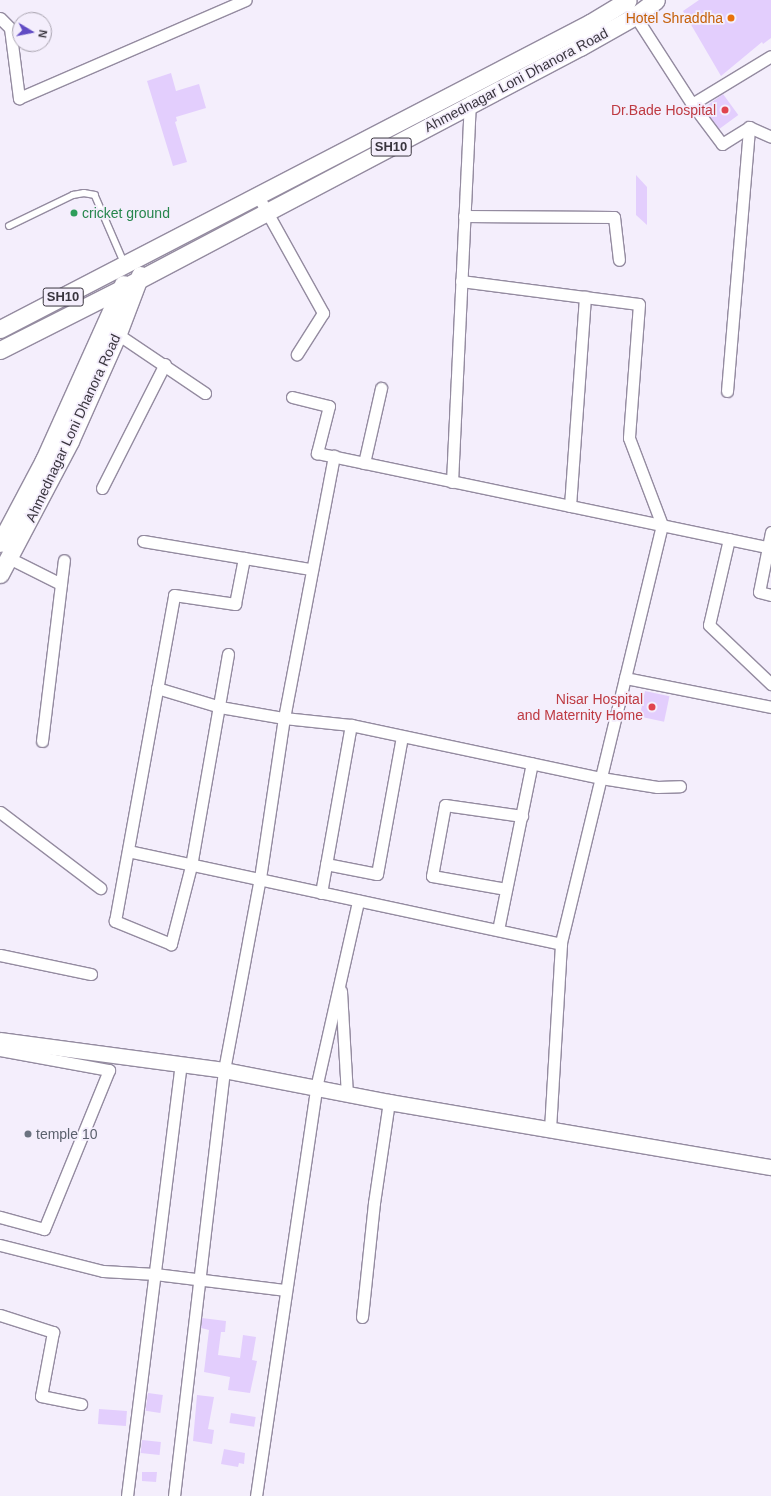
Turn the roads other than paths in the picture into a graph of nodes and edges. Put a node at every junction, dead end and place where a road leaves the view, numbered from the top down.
1 (246, 0) edge
2 (656, 0) edge
3 (627, 1) edge
4 (635, 16) junction
5 (0, 18) edge
6 (771, 56) edge
7 (471, 83) junction
8 (470, 103) junction
9 (692, 104) junction
10 (749, 127) junction
11 (771, 137) edge
12 (258, 196) junction
13 (266, 212) junction
14 (464, 216) junction
15 (9, 226) dead end
16 (618, 260) dead end
17 (132, 262) junction
18 (141, 278) junction
19 (461, 281) junction
20 (123, 288) junction
21 (585, 297) junction
22 (0, 329) edge
23 (112, 330) junction
24 (0, 350) edge
25 (297, 354) dead end
26 (165, 364) junction
27 (381, 388) dead end
28 (727, 391) dead end
29 (205, 393) dead end
30 (292, 397) dead end
31 (334, 456) junction
32 (364, 463) junction
33 (452, 482) junction
34 (102, 488) dead end
35 (570, 506) junction
36 (662, 525) junction
37 (771, 532) edge
38 (729, 539) junction
39 (143, 541) dead end
40 (0, 543) edge
41 (770, 548) edge
42 (9, 558) junction
43 (244, 558) junction
44 (64, 560) dead end
45 (311, 569) junction
46 (0, 574) edge
47 (61, 584) junction
48 (771, 595) edge
49 (228, 654) dead end
50 (625, 678) junction
51 (771, 684) edge
52 (157, 688) junction
53 (220, 707) junction
54 (771, 707) edge
55 (284, 718) junction
56 (351, 725) junction
57 (402, 736) junction
58 (42, 741) dead end
59 (532, 763) junction
60 (601, 778) junction
61 (680, 786) dead end
62 (0, 812) edge
63 (522, 816) junction
64 (128, 851) junction
65 (326, 864) junction
66 (191, 866) junction
67 (260, 878) junction
68 (100, 888) dead end
69 (506, 889) junction
70 (321, 893) junction
71 (358, 901) junction
72 (498, 930) junction
73 (561, 944) junction
74 (0, 958) edge
75 (91, 974) dead end
76 (340, 978) junction
77 (0, 1040) edge
78 (0, 1050) edge
79 (181, 1064) junction
80 (224, 1070) junction
81 (316, 1088) junction
82 (347, 1094) junction
83 (388, 1102) junction
84 (550, 1131) junction
85 (771, 1167) edge
86 (0, 1217) edge
87 (0, 1245) edge
88 (155, 1274) junction
89 (199, 1279) junction
90 (286, 1290) junction
91 (0, 1316) edge
92 (362, 1317) dead end
93 (81, 1404) dead end
94 (127, 1496) edge
95 (174, 1496) edge
96 (256, 1496) edge

1 - 5 street
2 - 4 main road, Ahmednagar Loni Dhanora Road / SH10
3 - 4 street
3 - 7 main road, Ahmednagar Loni Dhanora Road / SH10
4 - 8 main road, Ahmednagar Loni Dhanora Road / SH10
4 - 9 street
6 - 9 street
7 - 8 street
7 - 12 main road, Ahmednagar Loni Dhanora Road / SH10
8 - 13 main road, Ahmednagar Loni Dhanora Road / SH10
8 - 14 street
9 - 10 street
10 - 11 street
10 - 28 street
12 - 13 street
12 - 17 main road, Ahmednagar Loni Dhanora Road / SH10
13 - 18 main road, Ahmednagar Loni Dhanora Road / SH10
13 - 25 street
14 - 16 street
14 - 19 street
15 - 17 lane
17 - 18 main road, Ahmednagar Loni Dhanora Road
17 - 20 main road, Ahmednagar Loni Dhanora Road
17 - 22 main road, Ahmednagar Loni Dhanora Road / SH10
18 - 20 main road, Ahmednagar Loni Dhanora Road / SH10
18 - 23 main road, Ahmednagar Loni Dhanora Road
19 - 21 street
19 - 33 street
20 - 23 main road, Ahmednagar Loni Dhanora Road
20 - 24 main road, Ahmednagar Loni Dhanora Road / SH10
21 - 35 street
21 - 36 street
23 - 26 street
23 - 40 main road, Ahmednagar Loni Dhanora Road
23 - 42 main road, Ahmednagar Loni Dhanora Road
26 - 29 street
26 - 34 street
27 - 32 street
30 - 31 street
31 - 32 street
31 - 45 street
32 - 33 street
33 - 35 street
35 - 36 street
36 - 38 street
36 - 50 street
37 - 41 street
38 - 41 street
38 - 51 street
39 - 43 street
41 - 48 street
42 - 46 main road, Ahmednagar Loni Dhanora Road
42 - 47 street
43 - 45 street
43 - 52 street
44 - 47 street
45 - 55 street
47 - 58 street
49 - 53 street
50 - 54 street
50 - 60 street
52 - 53 street
52 - 64 street
53 - 55 street
53 - 66 street
55 - 56 street
55 - 67 street
56 - 57 street
56 - 65 street
57 - 59 street
57 - 65 street
59 - 60 street
59 - 63 street
60 - 61 street
60 - 73 street
62 - 68 street
63 - 69 street
63 - 69 street
64 - 66 street
64 - 66 street
65 - 70 street
66 - 67 street
67 - 70 street
67 - 80 street
69 - 72 street
70 - 71 street
71 - 72 street
71 - 76 street
72 - 73 street
73 - 84 street
74 - 75 street
76 - 81 street
76 - 82 street
77 - 79 street
78 - 86 street
79 - 80 street
79 - 88 street
80 - 81 street
80 - 89 street
81 - 82 street
81 - 90 street
82 - 83 street
83 - 84 street
83 - 92 street
84 - 85 street
87 - 88 street
88 - 89 street
88 - 94 street
89 - 90 street
89 - 95 street
90 - 96 street
91 - 93 street

